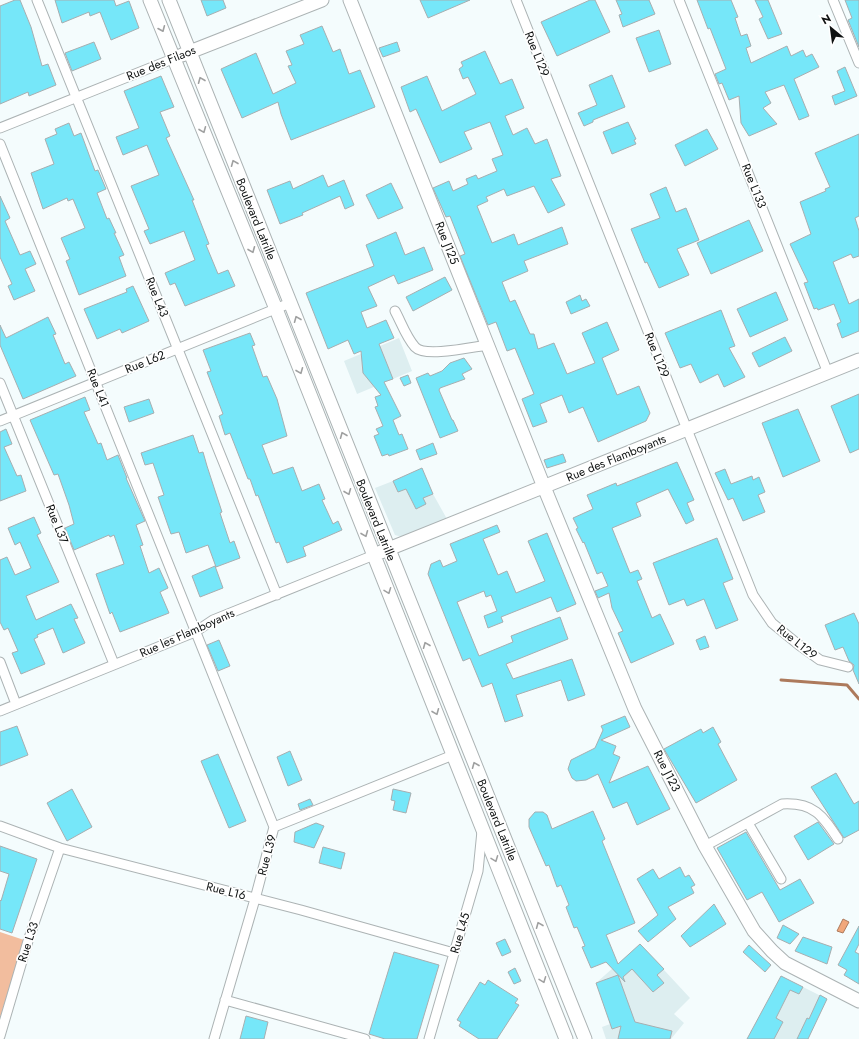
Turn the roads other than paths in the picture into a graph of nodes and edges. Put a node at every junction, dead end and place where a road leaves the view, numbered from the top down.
1 (37, 0) edge
2 (150, 0) edge
3 (169, 0) edge
4 (322, 0) edge
5 (350, 0) edge
6 (516, 0) edge
7 (679, 0) edge
8 (833, 0) edge
9 (190, 52) junction
10 (175, 58) junction
11 (859, 63) edge
12 (76, 97) junction
13 (0, 128) edge
14 (0, 144) edge
15 (290, 303) junction
16 (276, 309) junction
17 (395, 311) dead end
18 (488, 345) junction
19 (178, 349) junction
20 (859, 360) edge
21 (828, 372) junction
22 (96, 382) junction
23 (0, 383) edge
24 (13, 416) junction
25 (0, 421) edge
26 (687, 429) junction
27 (544, 487) junction
28 (388, 550) junction
29 (374, 555) junction
30 (277, 595) junction
31 (195, 632) junction
32 (0, 662) edge
33 (114, 664) junction
34 (848, 667) dead end
35 (16, 704) junction
36 (0, 711) edge
37 (453, 755) junction
38 (748, 823) junction
39 (482, 825) junction
40 (0, 826) edge
41 (274, 828) junction
42 (838, 839) dead end
43 (705, 846) junction
44 (60, 848) junction
45 (781, 879) dead end
46 (255, 899) junction
47 (454, 953) junction
48 (225, 1000) junction
49 (859, 1001) edge
50 (0, 1036) edge
51 (214, 1039) edge
52 (365, 1039) edge
53 (429, 1039) edge
54 (566, 1039) edge
55 (584, 1039) edge

1 - 12 street, Rue L43
2 -> 10 main road, Boulevard Latrille
3 - 9 main road, Boulevard Latrille
4 - 9 main road, Rue des Filaos
5 - 18 main road, Rue J125
6 - 26 street, Rue L129
7 - 21 street, Rue L133
8 - 11 street
9 - 10 main road, Rue des Filaos
15 -> 9 main road, Boulevard Latrille
10 - 12 street, Rue des Filaos
10 -> 16 main road, Boulevard Latrille
12 - 13 street, Rue des Filaos
12 - 19 street, Rue L43
14 - 22 street, Rue L41
15 - 16 street, Rue L62
28 -> 15 main road, Boulevard Latrille
16 - 19 street, Rue L62
16 -> 29 main road, Boulevard Latrille
17 - 18 street
18 - 27 main road, Rue J125
19 - 22 street, Rue L62
19 - 30 street, Rue L43
20 - 21 main road, Rue des Flamboyants
21 - 26 main road, Rue des Flamboyants
22 - 24 street, Rue L62
22 - 31 street, Rue L41
23 - 24 street, Rue L37
24 - 25 street, Rue L62
24 - 33 street, Rue L37
26 - 27 main road, Rue des Flamboyants
26 - 34 street, Rue L129
27 - 28 main road, Rue des Flamboyants
27 - 43 main road, Rue J123
28 - 29 main road, Rue des Flamboyants
55 -> 28 main road, Boulevard Latrille
29 - 30 street, Rue les Flamboyants
29 -> 37 main road, Boulevard Latrille
30 - 31 street, Rue les Flamboyants
31 - 33 street, Rue les Flamboyants
31 - 41 street, Rue L39
32 - 35 street
33 - 35 street, Rue les Flamboyants
35 - 36 street, Rue les Flamboyants
37 - 39 main road, Boulevard Latrille
37 - 41 street
38 - 42 street
38 - 43 street
38 - 45 street
39 - 47 street, Rue L45
39 -> 54 main road, Boulevard Latrille
40 - 44 street, Rue L16
41 - 46 street, Rue L39
43 - 49 main road, Rue J123
44 - 46 street, Rue L16
44 - 50 street, Rue L33
46 - 47 street, Rue L16
46 - 48 street, Rue L39
47 - 53 street, Rue L45
48 - 51 street, Rue L39
48 - 52 street

